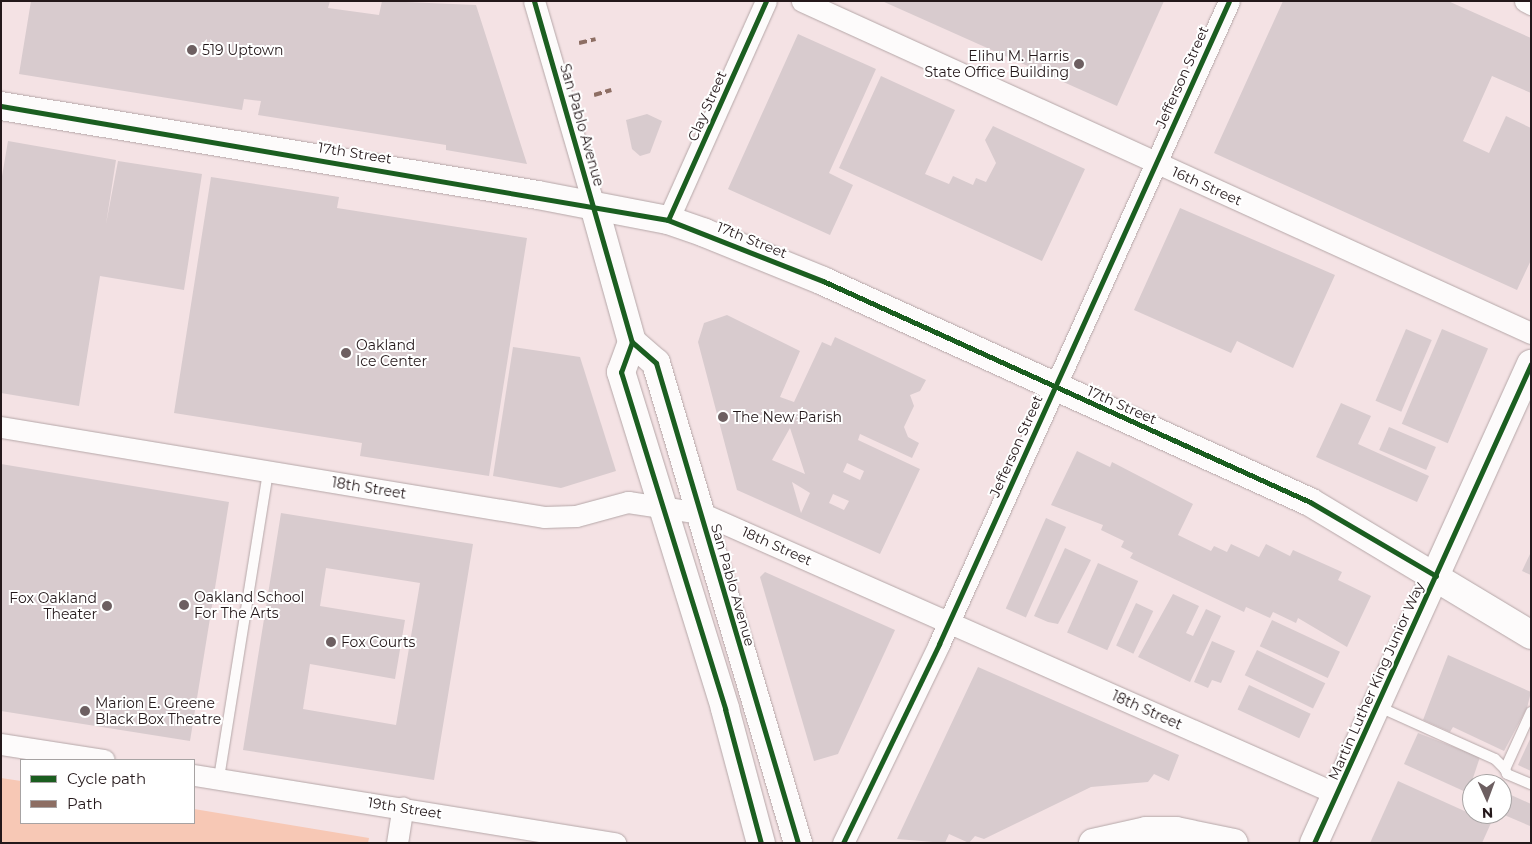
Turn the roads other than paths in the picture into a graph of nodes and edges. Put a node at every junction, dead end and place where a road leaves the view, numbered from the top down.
1 (534, 1) edge
2 (766, 1) edge
3 (802, 1) edge
4 (1228, 1) edge
5 (1526, 1) edge
6 (1531, 4) edge
7 (1, 106) edge
8 (1156, 162) junction
9 (594, 206) junction
10 (668, 220) junction
11 (1531, 332) edge
12 (632, 342) junction
13 (1531, 364) edge
14 (1055, 387) junction
15 (1, 427) edge
16 (268, 472) junction
17 (660, 504) junction
18 (700, 513) junction
19 (1436, 576) junction
20 (949, 622) junction
21 (1531, 636) edge
22 (1377, 706) junction
23 (1531, 712) edge
24 (1, 744) edge
25 (98, 759) edge
26 (1505, 769) junction
27 (195, 774) edge
28 (219, 778) junction
29 (1531, 784) edge
30 (1337, 794) junction
31 (403, 807) junction
32 (397, 843) edge
33 (616, 843) edge
34 (761, 843) edge
35 (798, 843) edge
36 (843, 843) edge
37 (1094, 843) edge
38 (1234, 843) edge
39 (1314, 843) edge

1 - 9 street, San Pablo Avenue
2 - 10 street, Clay Street
3 - 8 street, 16th Street
4 - 8 street, Jefferson Street
5 - 6 street
7 - 9 main road, 17th Street
8 - 11 street, 16th Street
8 - 14 street, Jefferson Street
9 - 10 main road, 17th Street
9 - 12 main road, San Pablo Avenue
10 - 14 main road, 17th Street
12 - 17 main road
12 - 18 main road, San Pablo Avenue
13 - 19 main road, Martin Luther King Junior Way
14 - 19 main road, 17th Street
14 - 20 street, Jefferson Street
15 - 16 street, 18th Street
16 - 17 street, 18th Street
16 - 28 lane
17 - 18 street, 18th Street
17 - 34 main road
18 - 20 street, 18th Street
18 - 35 main road, San Pablo Avenue
19 - 21 main road, 17th Street
19 - 22 main road, Martin Luther King Junior Way
20 - 30 street, 18th Street
20 - 36 street, Jefferson Street
22 - 26 lane
22 - 30 main road, Martin Luther King Junior Way
23 - 26 lane
24 - 25 street
26 - 29 lane
27 - 28 street, 19th Street
28 - 31 street, 19th Street
30 - 39 main road, Martin Luther King Junior Way
31 - 32 street
31 - 33 street, 19th Street
37 - 38 main road

